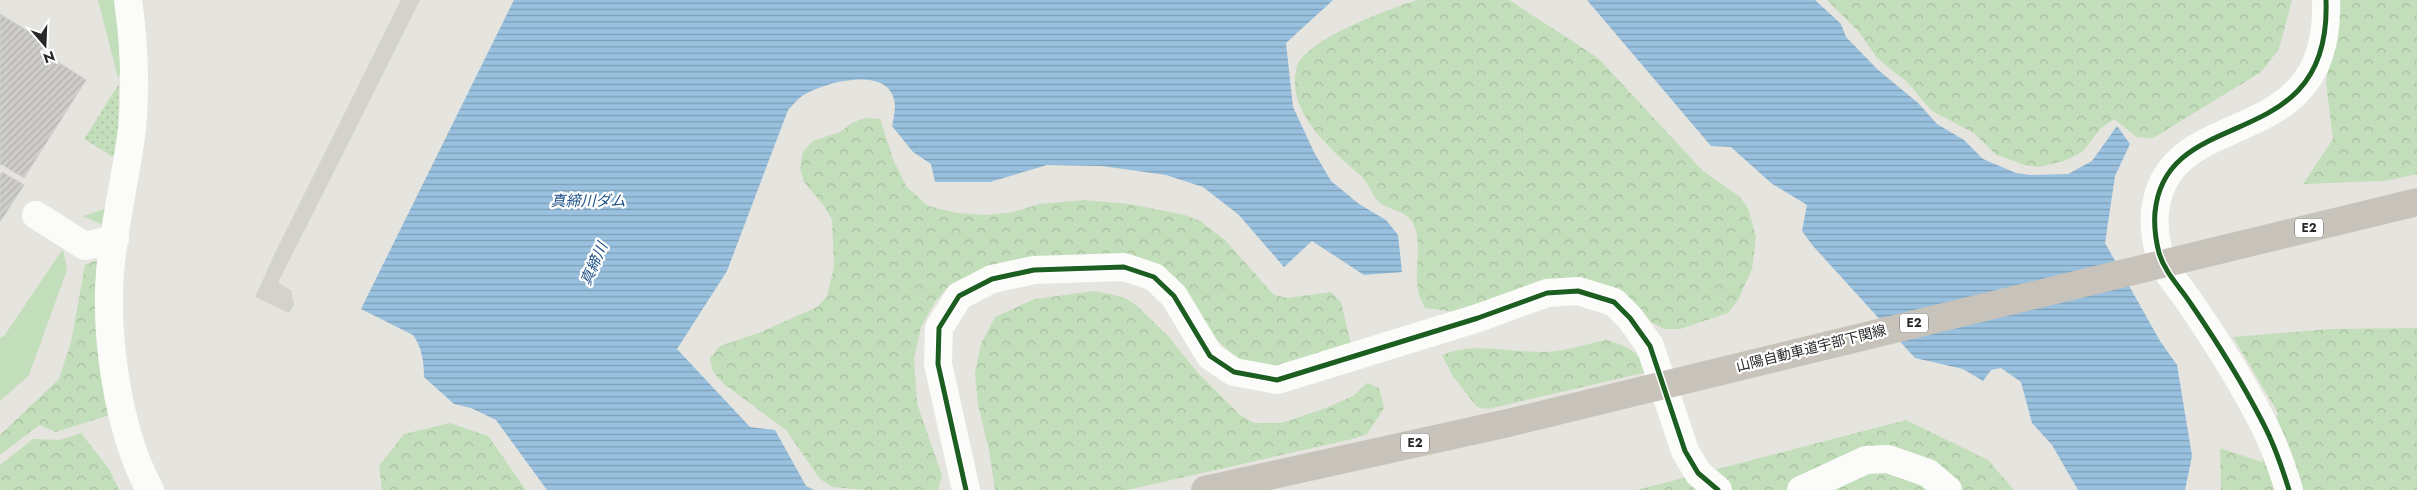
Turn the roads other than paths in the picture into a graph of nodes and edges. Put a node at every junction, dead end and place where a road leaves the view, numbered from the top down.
1 (128, 0) edge
2 (2326, 0) edge
3 (2417, 202) edge
4 (36, 214) dead end
5 (115, 239) junction
6 (150, 490) edge
7 (966, 490) edge
8 (1205, 490) edge
9 (1718, 490) edge
10 (1801, 490) edge
11 (1948, 490) edge
12 (2289, 490) edge

1 - 5 street
2 - 12 street
3 - 8 highway, 山陽自動車道宇部下関線 / E2
4 - 5 street
5 - 6 street
7 - 9 street
10 - 11 street

